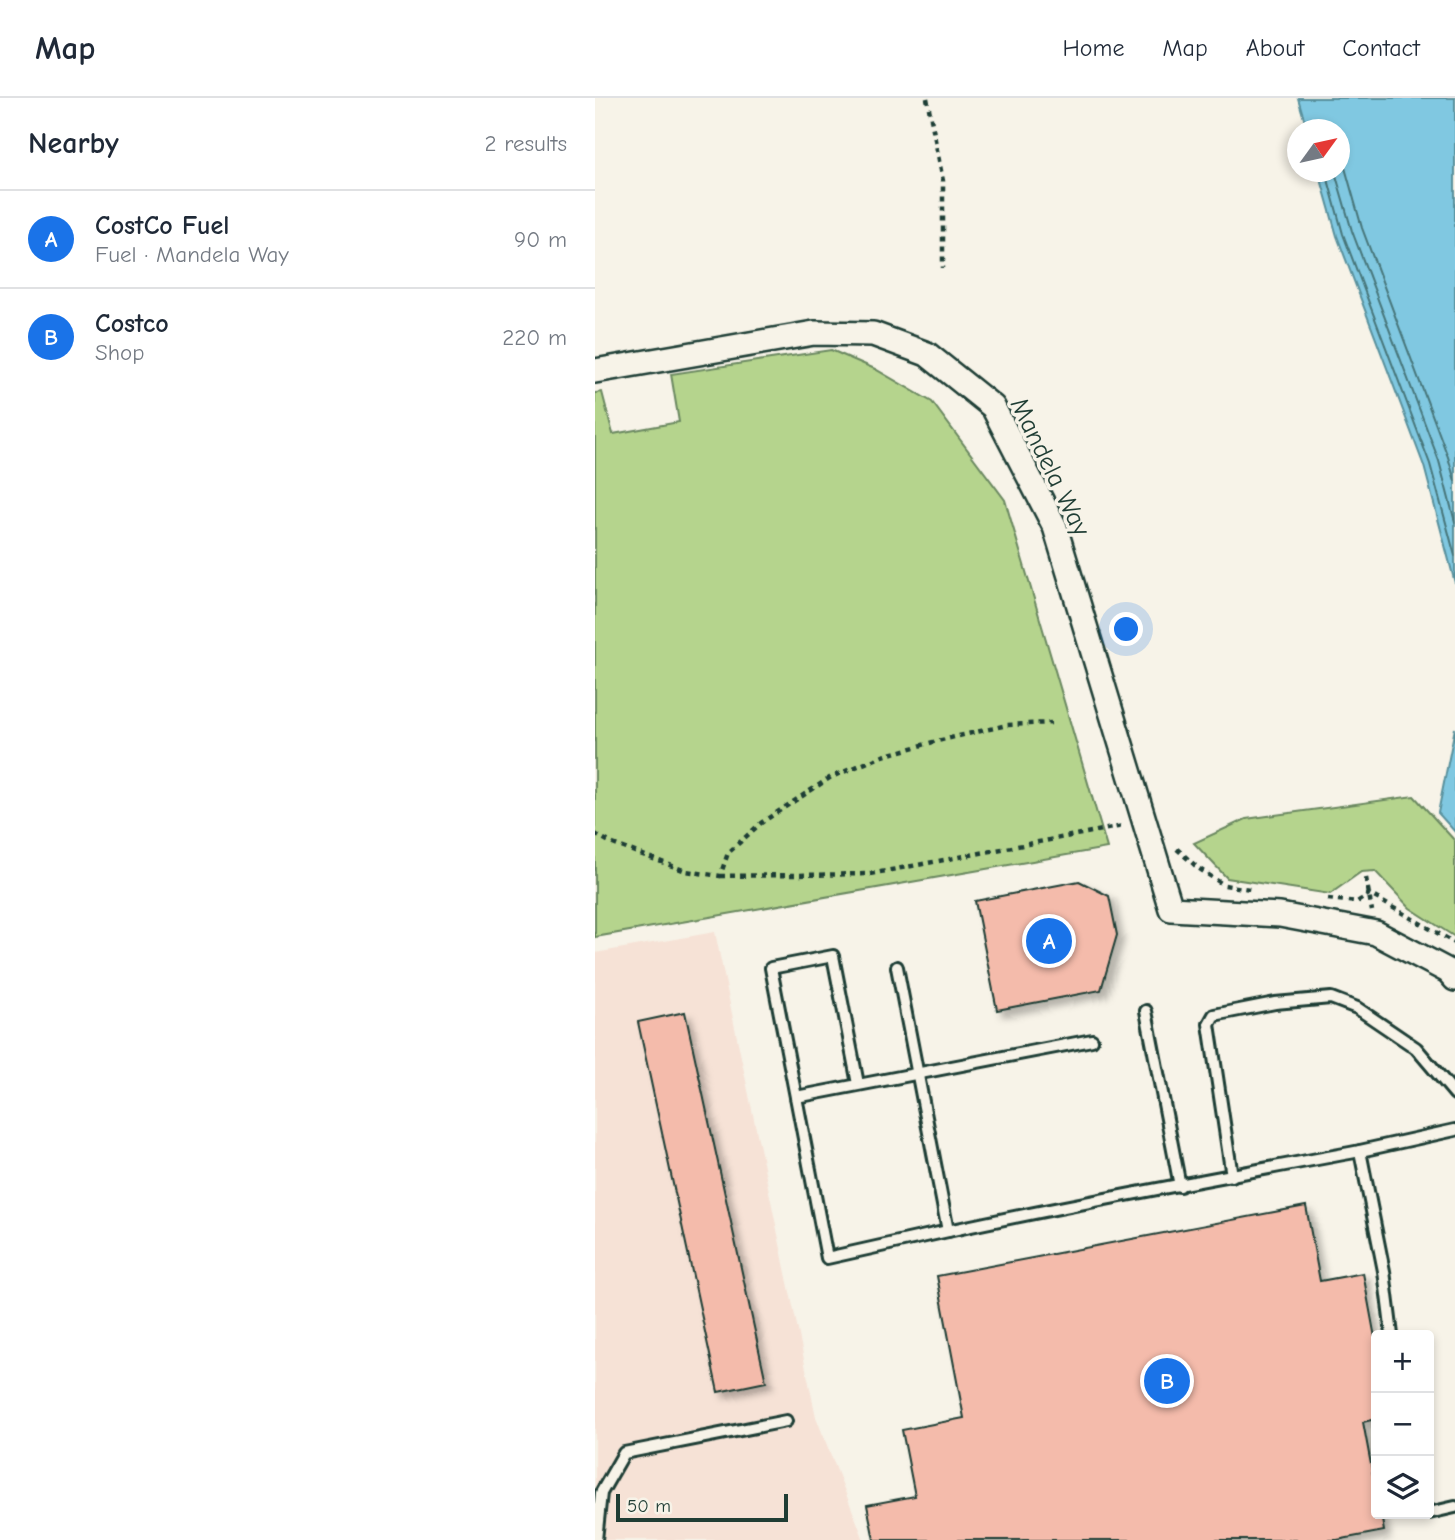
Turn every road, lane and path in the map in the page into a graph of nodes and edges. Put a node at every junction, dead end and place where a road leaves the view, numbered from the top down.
1 (927, 98) edge
2 (943, 268) dead end
3 (595, 371) edge
4 (1051, 723) dead end
5 (1144, 822) junction
6 (595, 834) edge
7 (720, 876) junction
8 (1366, 878) dead end
9 (1376, 933) junction
10 (897, 967) dead end
11 (1455, 979) edge
12 (1146, 1012) dead end
13 (1092, 1040) dead end
14 (918, 1073) junction
15 (858, 1084) junction
16 (1455, 1094) edge
17 (796, 1097) junction
18 (1455, 1130) edge
19 (1360, 1151) junction
20 (1232, 1176) junction
21 (1180, 1186) junction
22 (948, 1231) junction
23 (1391, 1330) edge
24 (786, 1421) dead end
25 (1455, 1507) edge
26 (1434, 1512) edge
27 (596, 1540) edge

1 - 2 path
3 - 5 street, Mandela Way
4 - 7 path
5 - 7 path
5 - 9 street, Mandela Way
6 - 7 path
8 - 9 path
9 - 11 street, Mandela Way
10 - 14 lane
12 - 21 lane
13 - 14 lane
14 - 15 lane
14 - 22 lane
15 - 17 lane
15 - 17 lane
16 - 20 lane
17 - 22 lane
18 - 19 lane
19 - 20 lane
19 - 23 lane
20 - 21 lane
21 - 22 lane
24 - 27 lane
25 - 26 lane

